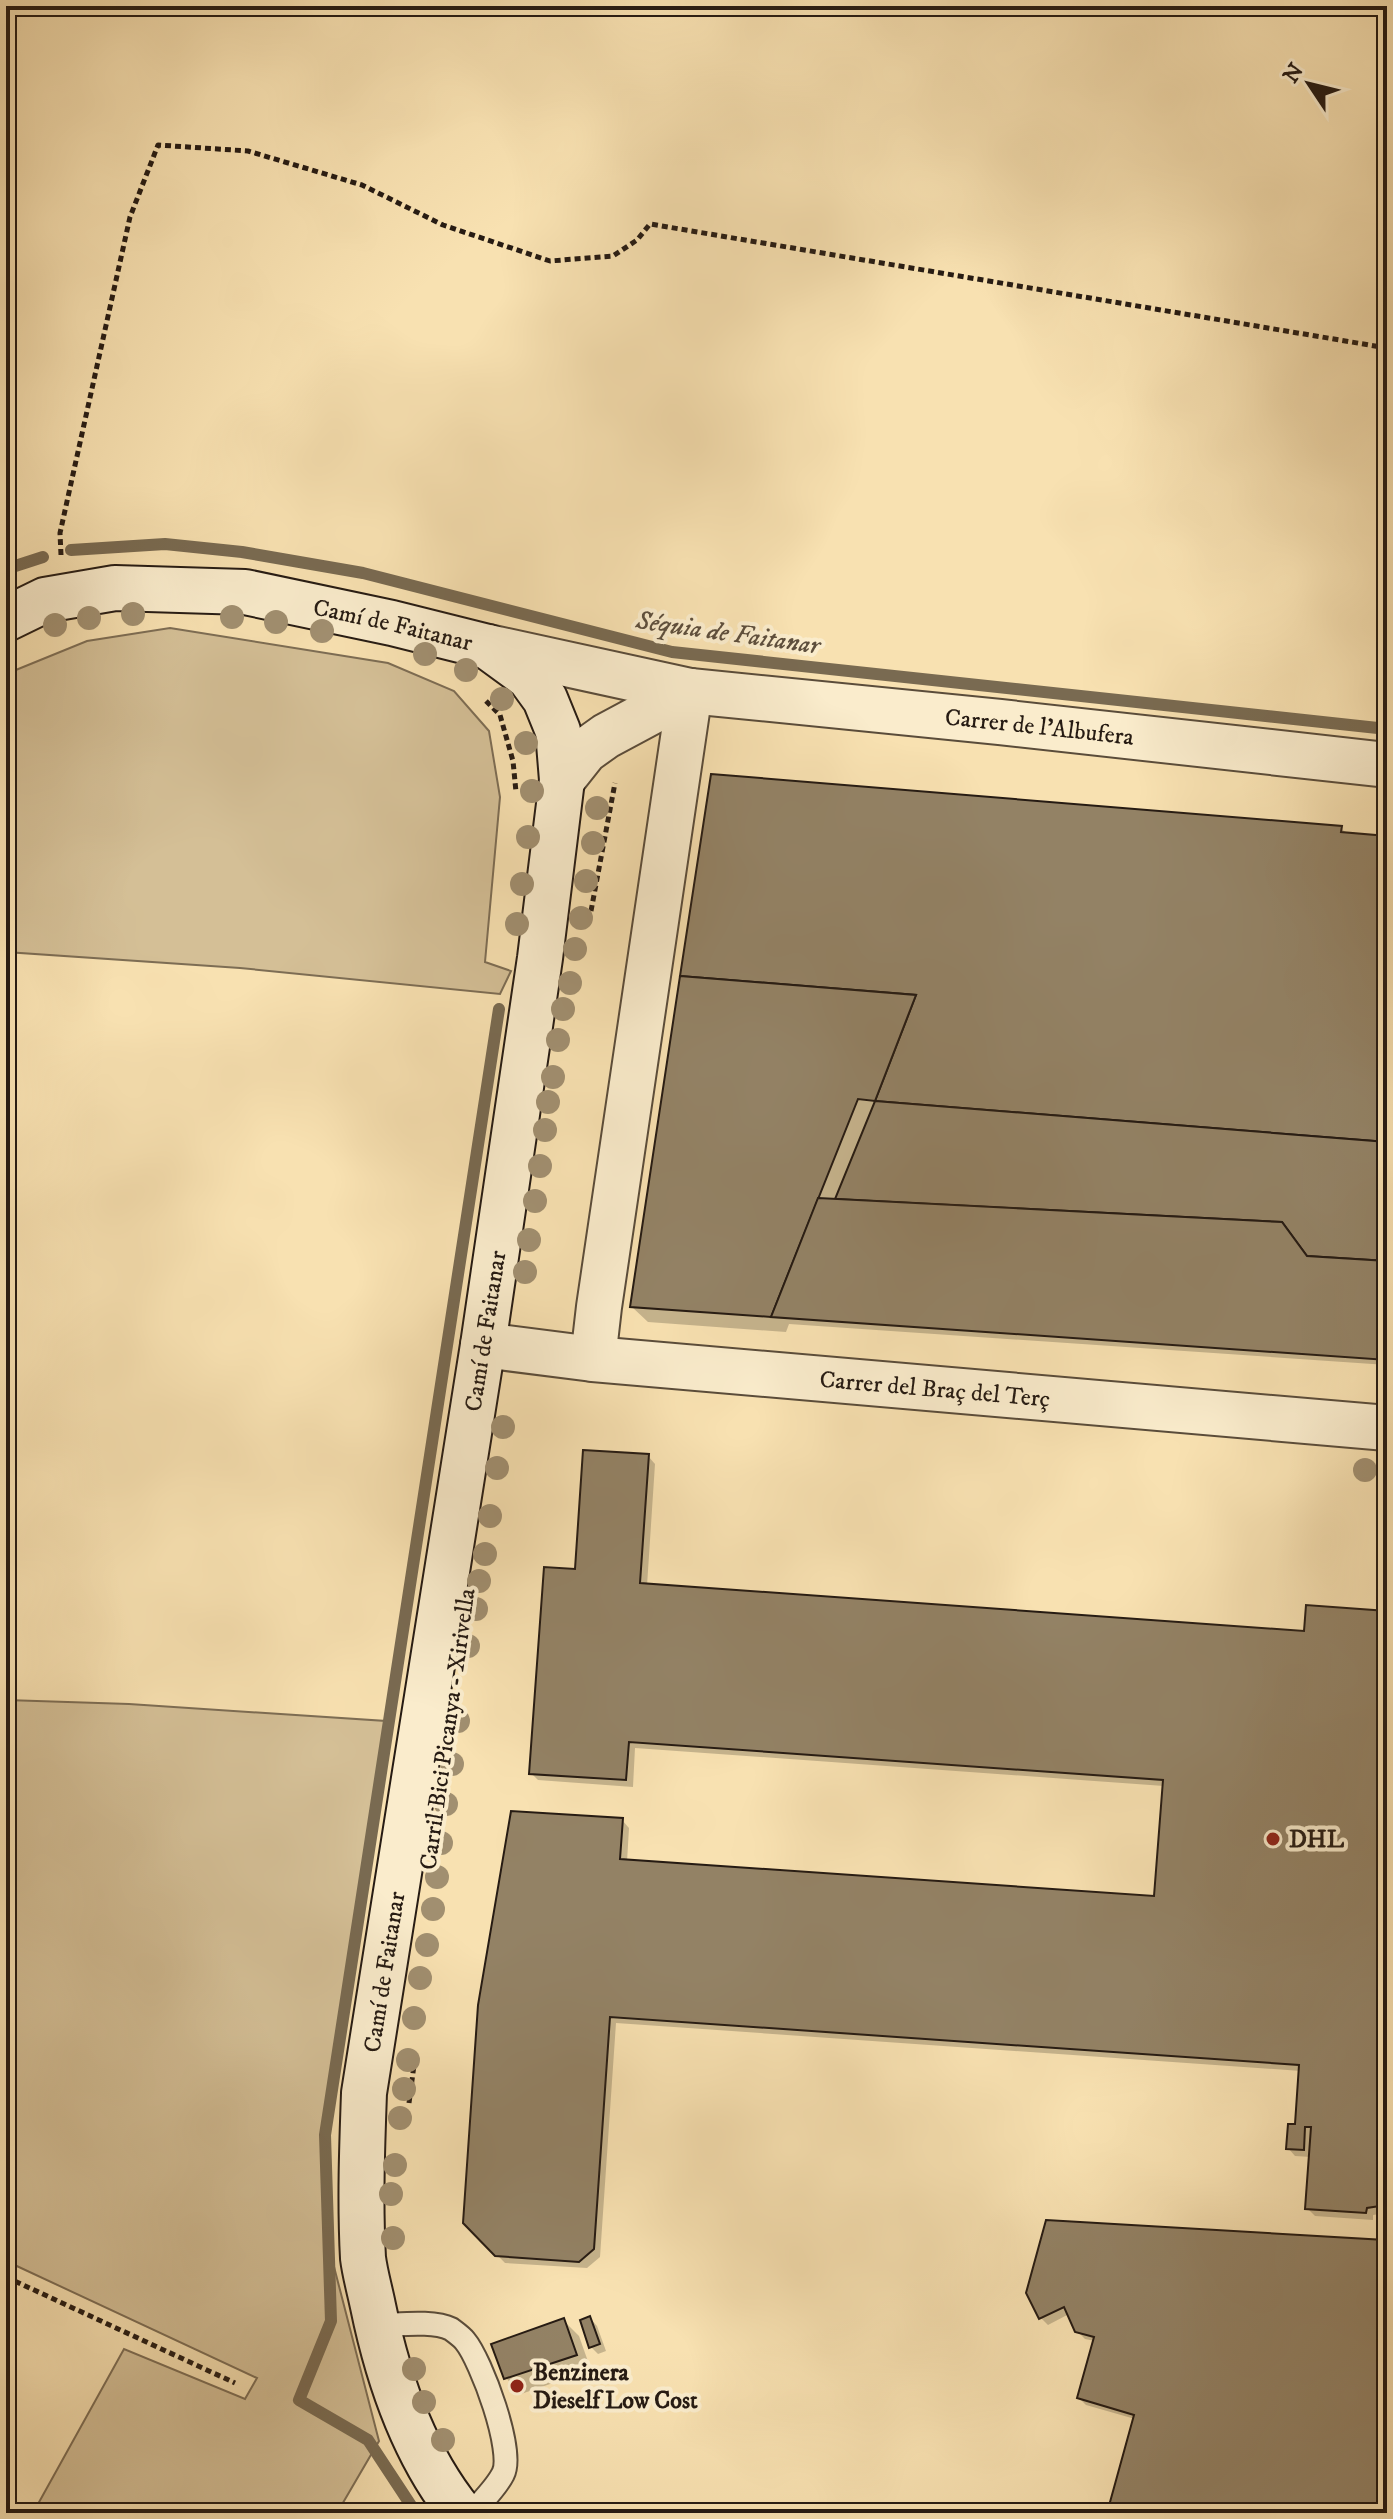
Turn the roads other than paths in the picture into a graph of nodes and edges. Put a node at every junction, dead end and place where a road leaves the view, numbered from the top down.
1 (6, 619) edge
2 (488, 647) junction
3 (690, 691) junction
4 (1387, 765) edge
5 (562, 780) junction
6 (483, 1345) junction
7 (593, 1359) junction
8 (1387, 1428) edge
9 (377, 2325) junction
10 (461, 2513) edge
11 (472, 2513) edge

1 - 2 street, Camí de Faitanar
2 - 3 street, Carrer de l'Albufera
2 - 5 street, Camí de Faitanar
3 - 4 street, Carrer de l'Albufera
3 - 5 street
3 - 7 street
5 - 6 street, Camí de Faitanar
6 - 7 street, Carrer del Braç del Terç
6 - 9 street, Camí de Faitanar
7 - 8 street, Carrer del Braç del Terç
9 - 10 street, Camí de Faitanar
9 - 11 lane

